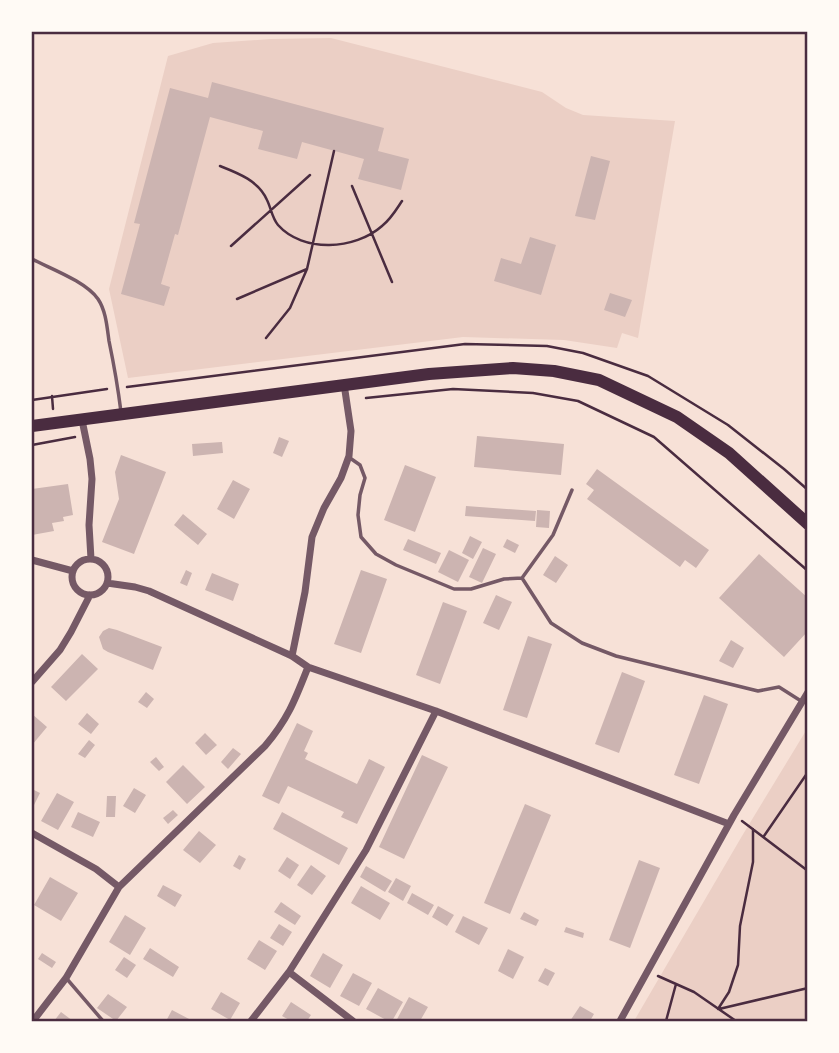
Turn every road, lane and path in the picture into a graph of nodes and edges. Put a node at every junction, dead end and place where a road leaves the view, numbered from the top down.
1 (334, 151) dead end
2 (220, 166) dead end
3 (310, 175) dead end
4 (352, 186) dead end
5 (402, 201) dead end
6 (271, 210) junction
7 (372, 233) junction
8 (313, 243) junction
9 (231, 246) dead end
10 (32, 259) edge
11 (307, 269) junction
12 (392, 282) dead end
13 (237, 299) dead end
14 (266, 338) dead end
15 (344, 384) junction
16 (346, 400) junction
17 (121, 414) junction
18 (82, 420) junction
19 (32, 426) edge
20 (85, 435) junction
21 (32, 444) edge
22 (349, 456) junction
23 (572, 490) dead end
24 (807, 524) edge
25 (91, 559) junction
26 (32, 560) edge
27 (807, 570) edge
28 (73, 571) junction
29 (522, 579) junction
30 (107, 583) junction
31 (90, 595) junction
32 (292, 656) junction
33 (308, 667) junction
34 (32, 682) edge
35 (807, 692) edge
36 (801, 702) junction
37 (436, 711) junction
38 (807, 772) edge
39 (734, 815) junction
40 (729, 824) junction
41 (753, 829) junction
42 (32, 833) edge
43 (764, 837) junction
44 (807, 871) edge
45 (119, 887) junction
46 (289, 972) junction
47 (649, 972) junction
48 (66, 978) junction
49 (676, 983) junction
50 (807, 988) edge
51 (718, 1009) junction
52 (33, 1021) edge
53 (103, 1021) edge
54 (251, 1021) edge
55 (353, 1021) edge
56 (620, 1021) edge
57 (666, 1021) edge
58 (736, 1021) edge

1 - 8 path
2 - 6 path
3 - 6 path
4 - 7 path
5 - 7 path
6 - 8 path
6 - 9 path
7 - 8 path
7 - 12 path
8 - 11 path
10 - 17 lane
11 - 13 path
11 - 14 path
15 - 16 street
15 - 17 highway
15 - 24 highway
16 - 22 street
16 - 27 path
17 - 18 highway
18 - 19 highway
18 - 20 street
20 - 21 path
20 - 25 street
22 - 29 lane
22 - 32 street
23 - 29 lane
25 - 28 street
25 - 30 street
26 - 28 street
28 - 31 street
29 - 36 lane
30 - 31 street
30 - 32 street
31 - 34 street
32 - 33 street
33 - 37 street
33 - 45 street
35 - 36 street
36 - 39 street
37 - 40 street
37 - 46 street
38 - 43 path
39 - 40 street
39 - 41 path
40 - 47 street
41 - 43 path
41 - 51 path
42 - 45 street
43 - 44 path
45 - 48 street
46 - 54 street
46 - 55 street
47 - 49 path
47 - 56 street
48 - 52 street
48 - 53 lane
49 - 51 path
49 - 57 path
50 - 51 path
51 - 58 path

